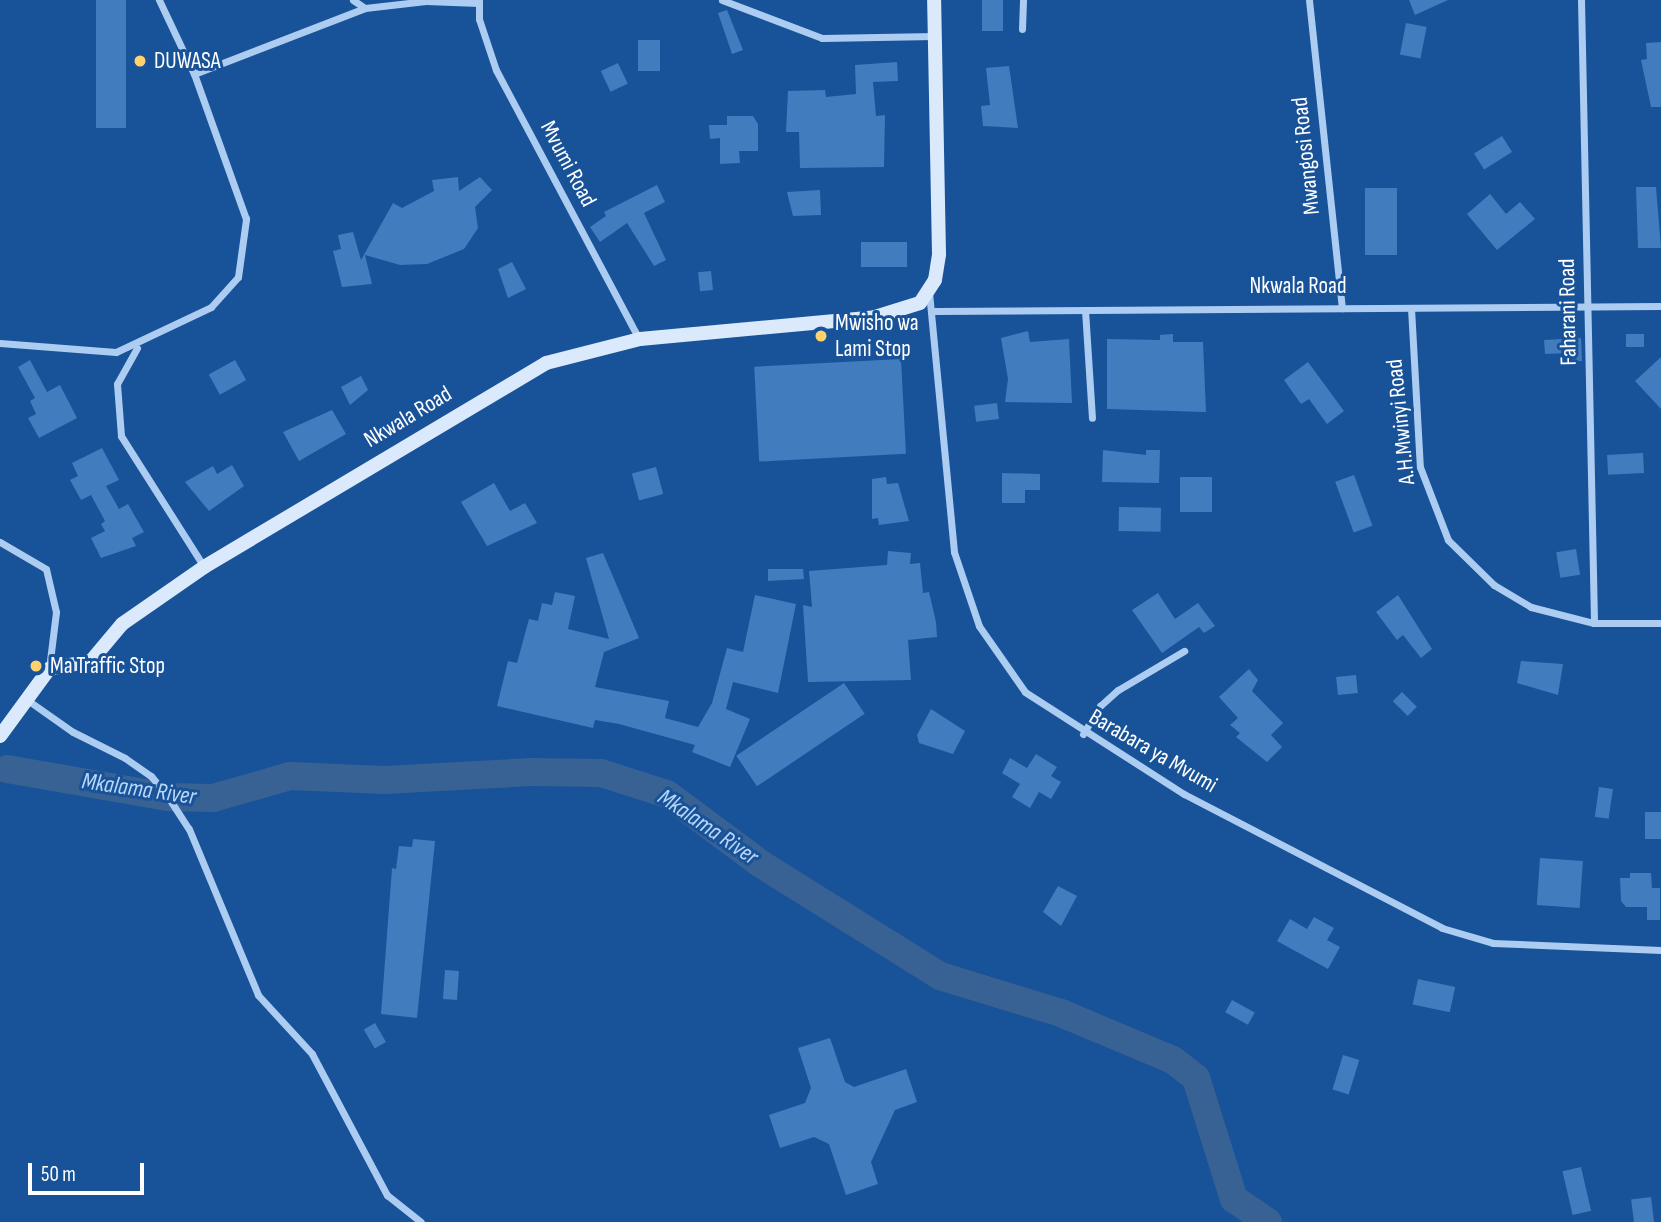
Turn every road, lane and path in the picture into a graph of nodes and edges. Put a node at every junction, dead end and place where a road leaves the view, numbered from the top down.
1 (159, 0) edge
2 (353, 0) edge
3 (722, 0) edge
4 (934, 0) edge
5 (1023, 0) edge
6 (1309, 0) edge
7 (1581, 0) edge
8 (479, 1) edge
9 (365, 8) junction
10 (1023, 29) dead end
11 (934, 36) junction
12 (194, 74) junction
13 (925, 297) junction
14 (1661, 306) edge
15 (1587, 307) junction
16 (1342, 308) junction
17 (1411, 308) junction
18 (1085, 310) junction
19 (935, 311) junction
20 (639, 340) junction
21 (0, 343) edge
22 (136, 348) dead end
23 (1092, 418) dead end
24 (0, 542) edge
25 (204, 567) junction
26 (1594, 622) junction
27 (1661, 623) edge
28 (1184, 651) dead end
29 (49, 669) junction
30 (26, 699) junction
31 (1083, 734) junction
32 (0, 736) edge
33 (1661, 950) edge
34 (421, 1222) edge

1 - 12 street
2 - 9 street
3 - 11 street
4 - 11 street
5 - 10 street
6 - 16 street, Mwangosi Road
7 - 15 street, Faharani Road
8 - 9 street
8 - 20 street, Mvumi Road
9 - 12 street
11 - 13 street
12 - 21 street
13 - 19 street, Barabara ya Mvumi
13 - 20 street, Nkwala Road
14 - 15 street, Nkwala Road
15 - 17 street, Nkwala Road
15 - 26 street, Faharani Road
16 - 17 street, Nkwala Road
16 - 18 street, Nkwala Road
17 - 26 street, A.H.Mwinyi Road
18 - 19 street, Nkwala Road
18 - 23 street
19 - 31 street, Barabara ya Mvumi
20 - 25 street, Nkwala Road
22 - 25 street
24 - 29 street
25 - 29 street, Nkwala Road
26 - 27 street, A.H.Mwinyi Road
28 - 31 street
29 - 30 street
30 - 32 street
30 - 34 street
31 - 33 street, Barabara ya Mvumi

